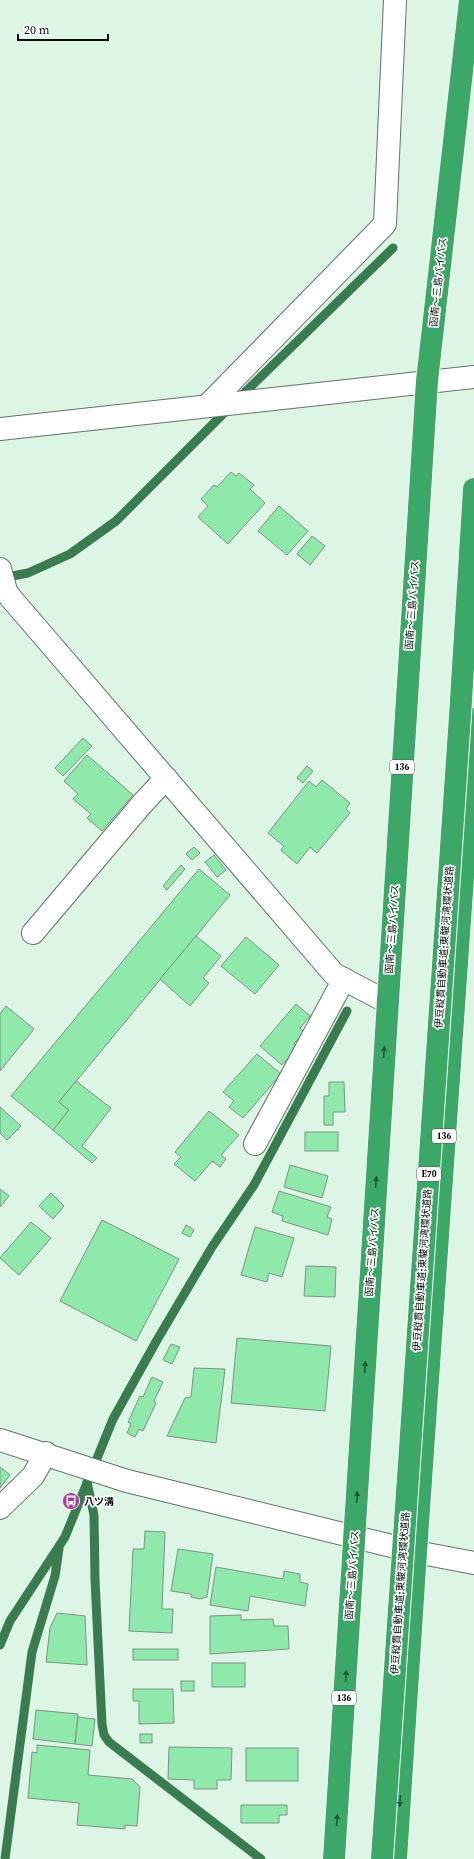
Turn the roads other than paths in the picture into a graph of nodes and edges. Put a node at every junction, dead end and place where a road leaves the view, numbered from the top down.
1 (395, 0) edge
2 (470, 0) edge
3 (474, 377) edge
4 (427, 381) junction
5 (207, 406) junction
6 (0, 429) edge
7 (474, 489) edge
8 (0, 569) edge
9 (473, 731) edge
10 (166, 778) junction
11 (33, 933) dead end
12 (344, 979) junction
13 (387, 1002) junction
14 (254, 1144) dead end
15 (0, 1440) edge
16 (46, 1453) junction
17 (0, 1508) edge
18 (354, 1536) junction
19 (416, 1552) junction
20 (474, 1563) edge
21 (334, 1859) edge
22 (382, 1859) edge
23 (396, 1859) edge

1 - 5 street
2 - 4 highway, 函南～三島バイパス / 136
3 - 4 street
4 - 5 street
4 - 13 highway, 函南～三島バイパス / 136
5 - 6 street
7 - 22 highway, 伊豆縦貫自動車道;東駿河湾環状道路 / E70, bridge
8 - 10 street
9 - 19 highway, 136
10 - 11 street
10 - 12 street
12 - 13 street
12 - 14 street
18 -> 13 highway, 函南～三島バイパス / 136
15 - 16 street
16 - 17 street
16 - 18 street
18 - 19 street
21 -> 18 highway, 函南～三島バイパス / 136
19 - 20 street
19 -> 23 highway, 136

